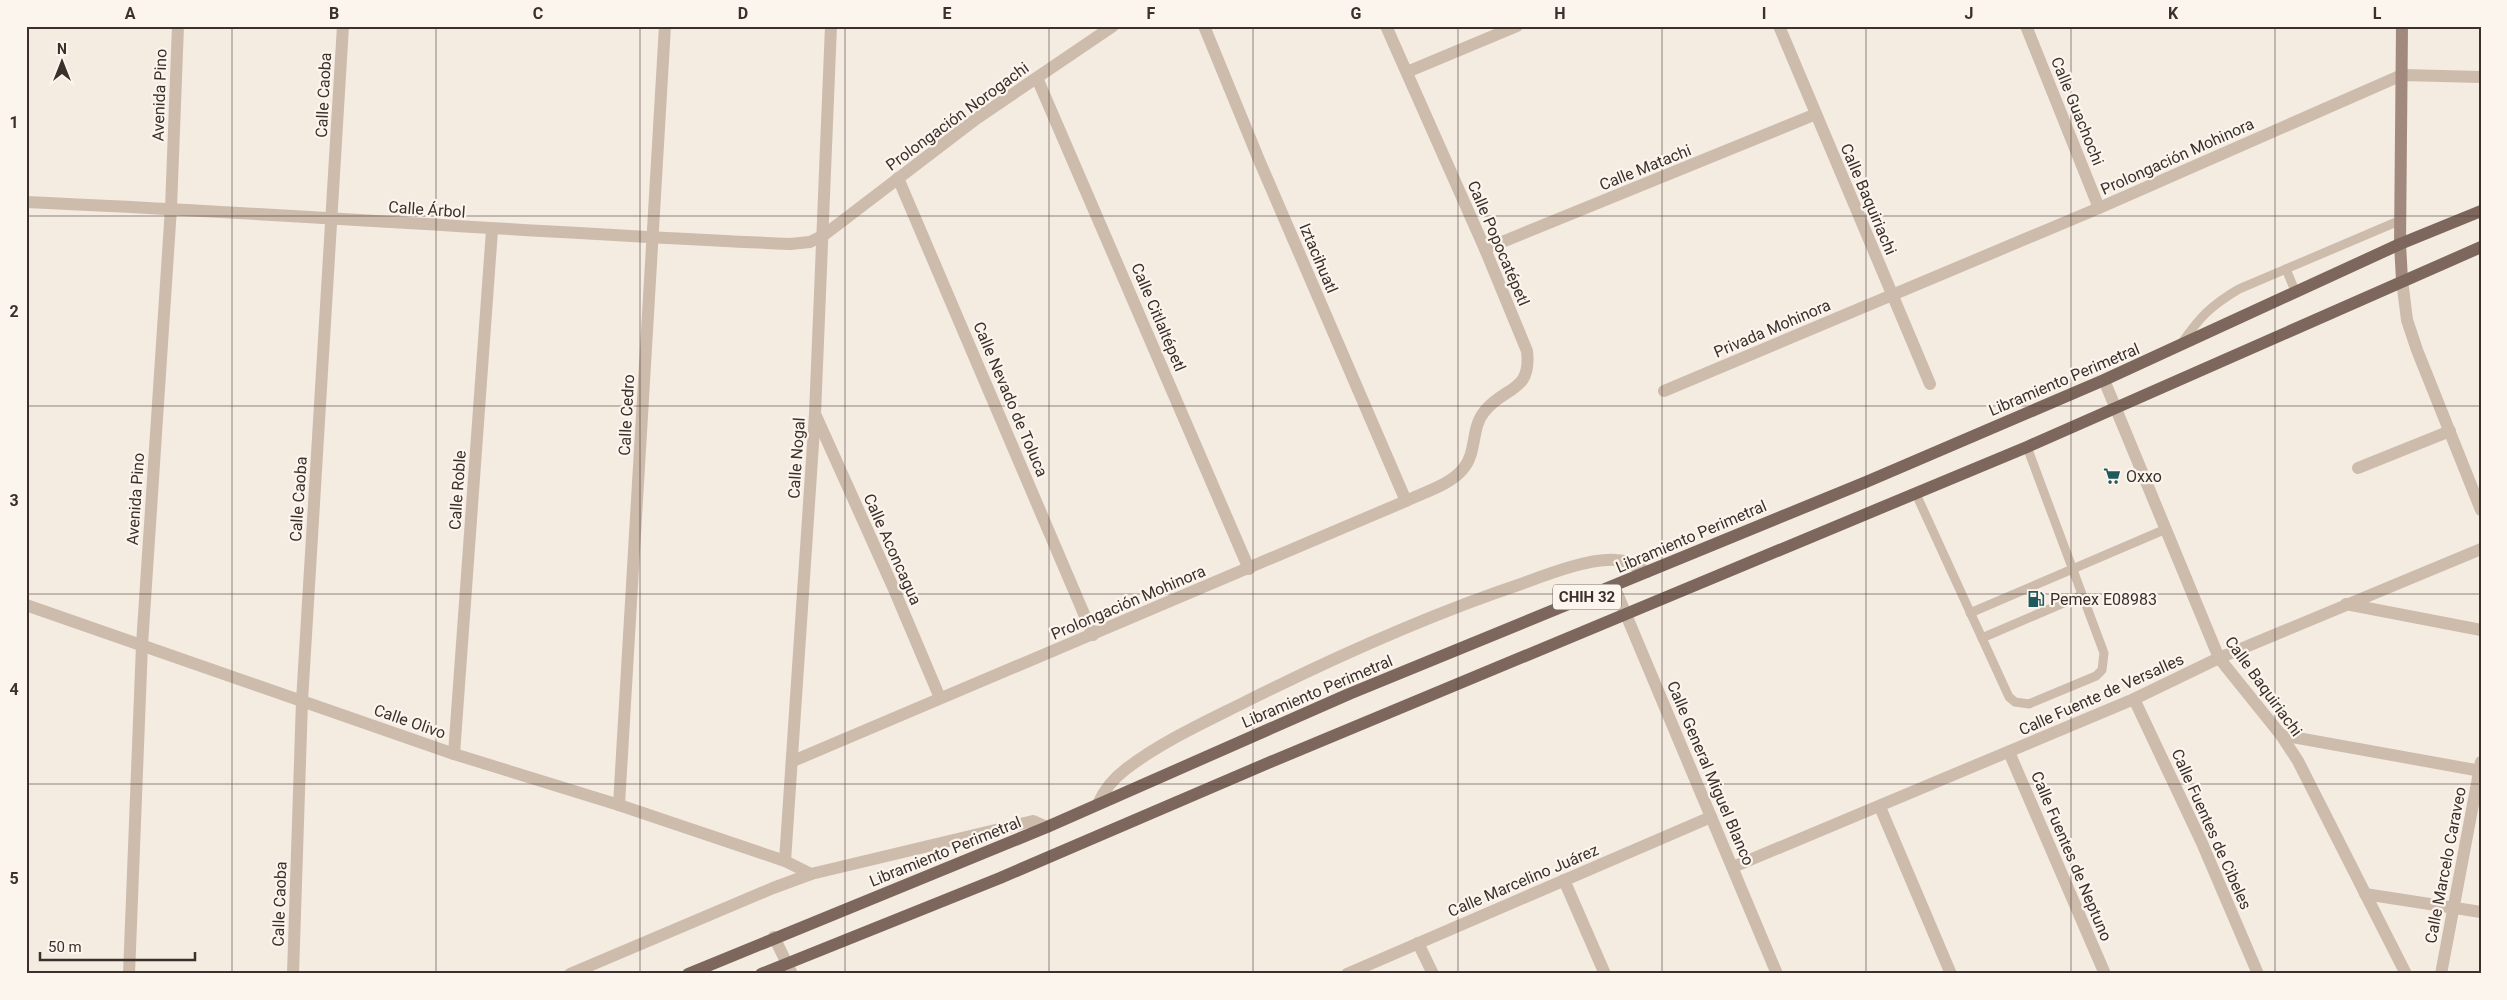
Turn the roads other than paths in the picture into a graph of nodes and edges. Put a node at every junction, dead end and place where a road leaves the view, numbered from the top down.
1 (178, 26) edge
2 (343, 26) edge
3 (665, 26) edge
4 (831, 26) edge
5 (1113, 26) edge
6 (1204, 26) edge
7 (1386, 26) edge
8 (1517, 26) edge
9 (1779, 26) edge
10 (2026, 26) edge
11 (2402, 26) edge
12 (1407, 72) junction
13 (2402, 75) junction
14 (2481, 77) edge
15 (1037, 78) junction
16 (1816, 114) junction
17 (898, 178) junction
18 (26, 202) edge
19 (171, 208) junction
20 (2099, 208) junction
21 (2481, 211) edge
22 (332, 219) junction
23 (2400, 220) junction
24 (492, 230) junction
25 (824, 236) junction
26 (653, 238) junction
27 (2400, 244) junction
28 (2481, 247) edge
29 (1485, 249) junction
30 (2286, 269) junction
31 (2402, 280) junction
32 (2296, 293) junction
33 (1892, 296) junction
34 (2180, 346) junction
35 (2104, 380) junction
36 (1930, 384) dead end
37 (1664, 391) dead end
38 (2116, 410) junction
39 (815, 414) junction
40 (2450, 431) junction
41 (2027, 447) junction
42 (1468, 462) joint
43 (2358, 468) dead end
44 (1916, 494) junction
45 (1406, 500) junction
46 (2481, 510) edge
47 (2166, 529) junction
48 (2481, 549) edge
49 (1249, 569) junction
50 (2072, 569) junction
51 (1647, 572) junction
52 (1614, 586) junction
53 (2082, 594) junction
54 (2346, 604) junction
55 (26, 605) edge
56 (1970, 613) junction
57 (1626, 614) junction
58 (2481, 630) edge
59 (1093, 635) junction
60 (1982, 638) junction
61 (142, 645) junction
62 (2220, 658) junction
63 (940, 698) junction
64 (2134, 699) junction
65 (302, 701) junction
66 (2281, 735) junction
67 (2008, 752) junction
68 (454, 754) junction
69 (793, 761) junction
70 (2480, 768) edge
71 (1098, 804) junction
72 (619, 805) junction
73 (1880, 807) junction
74 (1711, 817) junction
75 (1047, 827) junction
76 (785, 861) junction
77 (1733, 867) junction
78 (812, 874) junction
79 (1564, 880) junction
80 (2365, 894) junction
81 (2454, 908) junction
82 (2481, 912) edge
83 (774, 938) junction
84 (1418, 943) junction
85 (789, 969) edge
86 (129, 974) edge
87 (293, 974) edge
88 (570, 974) edge
89 (688, 974) edge
90 (761, 974) edge
91 (1347, 974) edge
92 (1433, 974) edge
93 (1605, 974) edge
94 (1777, 974) edge
95 (1951, 974) edge
96 (2105, 974) edge
97 (2258, 974) edge
98 (2406, 974) edge
99 (2441, 974) edge

1 - 19 street, Avenida Pino
2 - 22 street, Calle Caoba
3 - 26 street, Calle Cedro
4 - 25 street, Calle Nogal
5 - 15 street, Prolongación Norogachi
6 - 45 street, Iztacihuatl
7 - 12 street, Calle Popocatépetl
8 - 12 street
9 - 16 street, Calle Baquiriachi
10 - 20 street, Calle Guachochi
11 - 13 street
12 - 29 street, Calle Popocatépetl
13 - 14 street, Prolongación Mohinora
13 - 20 street, Prolongación Mohinora
13 - 23 street
15 - 17 street, Prolongación Norogachi
15 - 49 street, Calle Citlaltépetl
16 - 29 street, Calle Matachi
16 - 33 street, Calle Baquiriachi
17 - 25 street, Prolongación Norogachi
17 - 59 street, Calle Nevado de Toluca
18 - 19 street, Calle Árbol
19 - 22 street, Calle Árbol
19 - 61 street, Avenida Pino
20 - 33 street, Prolongación Mohinora
21 - 27 main road, Libramiento Perimetral / CHIH 32
22 - 24 street, Calle Árbol
22 - 65 street, Calle Caoba
23 - 27 street
23 - 30 lane
24 - 26 street, Calle Árbol
24 - 68 street, Calle Roble
25 - 26 street, Calle Árbol
25 - 39 street, Calle Nogal
26 - 72 street, Calle Cedro
27 - 31 street
27 - 32 main road, Libramiento Perimetral / CHIH 32
28 - 31 main road, CHIH 32
29 - 42 street, Calle Popocatépetl
30 - 32 lane
30 - 34 lane
31 - 38 main road, CHIH 32
31 - 40 street
32 - 34 main road, Libramiento Perimetral / CHIH 32
33 - 36 street, Calle Baquiriachi
33 - 37 street, Privada Mohinora
34 - 35 main road, Libramiento Perimetral / CHIH 32
35 - 38 street, Calle Baquiriachi
35 - 51 main road, Libramiento Perimetral / CHIH 32
38 - 41 main road, CHIH 32
38 - 47 street, Calle Baquiriachi
39 - 63 street, Calle Aconcagua
39 - 69 street, Calle Nogal
40 - 43 street
40 - 46 street
41 - 44 main road, CHIH 32
41 - 50 lane
42 - 45 street, Prolongación Mohinora
44 - 56 lane
44 - 57 main road, CHIH 32
45 - 49 street, Prolongación Mohinora
47 - 50 lane
47 - 62 street, Calle Baquiriachi
48 - 54 street, Calle Fuente de Versalles
49 - 59 street, Prolongación Mohinora
50 - 53 lane
50 - 56 lane
51 - 52 main road, Libramiento Perimetral / CHIH 32
51 - 71 street
52 - 57 street, Calle General Miguel Blanco
52 - 71 main road, Libramiento Perimetral / CHIH 32
53 - 60 lane
53 - 60 lane
54 - 58 street
54 - 62 street, Calle Fuente de Versalles
55 - 61 street, Calle Olivo
56 - 60 lane
57 - 74 street, Calle General Miguel Blanco
57 - 85 main road, CHIH 32
59 - 63 street, Prolongación Mohinora
61 - 65 street, Calle Olivo
61 - 86 street, Avenida Pino
62 - 64 street, Calle Fuente de Versalles
62 - 66 street, Calle Baquiriachi
63 - 69 street, Prolongación Mohinora
64 - 67 street, Calle Fuente de Versalles
64 - 97 street, Calle Fuentes de Cibeles
65 - 68 street, Calle Olivo
65 - 87 street, Calle Caoba
66 - 70 street
66 - 80 street, Calle Baquiriachi
67 - 73 street, Calle Fuente de Versalles
67 - 96 street, Calle Fuentes de Neptuno
68 - 72 street, Calle Olivo
69 - 76 street, Calle Nogal
70 - 81 street, Calle Marcelo Caraveo
71 - 75 main road, Libramiento Perimetral / CHIH 32
72 - 76 street, Calle Olivo
73 - 77 street, Calle Fuente de Versalles
73 - 95 street
74 - 77 street, Calle General Miguel Blanco
74 - 79 street, Calle Marcelino Juárez
75 - 78 street
75 - 83 main road, Libramiento Perimetral / CHIH 32
76 - 78 street
77 - 94 street, Calle General Miguel Blanco
78 - 88 street
79 - 84 street, Calle Marcelino Juárez
79 - 93 street
80 - 81 street
80 - 98 street, Calle Baquiriachi
81 - 82 street
81 - 99 street, Calle Marcelo Caraveo
83 - 85 street
83 - 89 main road, Libramiento Perimetral / CHIH 32
84 - 91 street, Calle Marcelino Juárez
84 - 92 street
85 - 90 main road, CHIH 32

